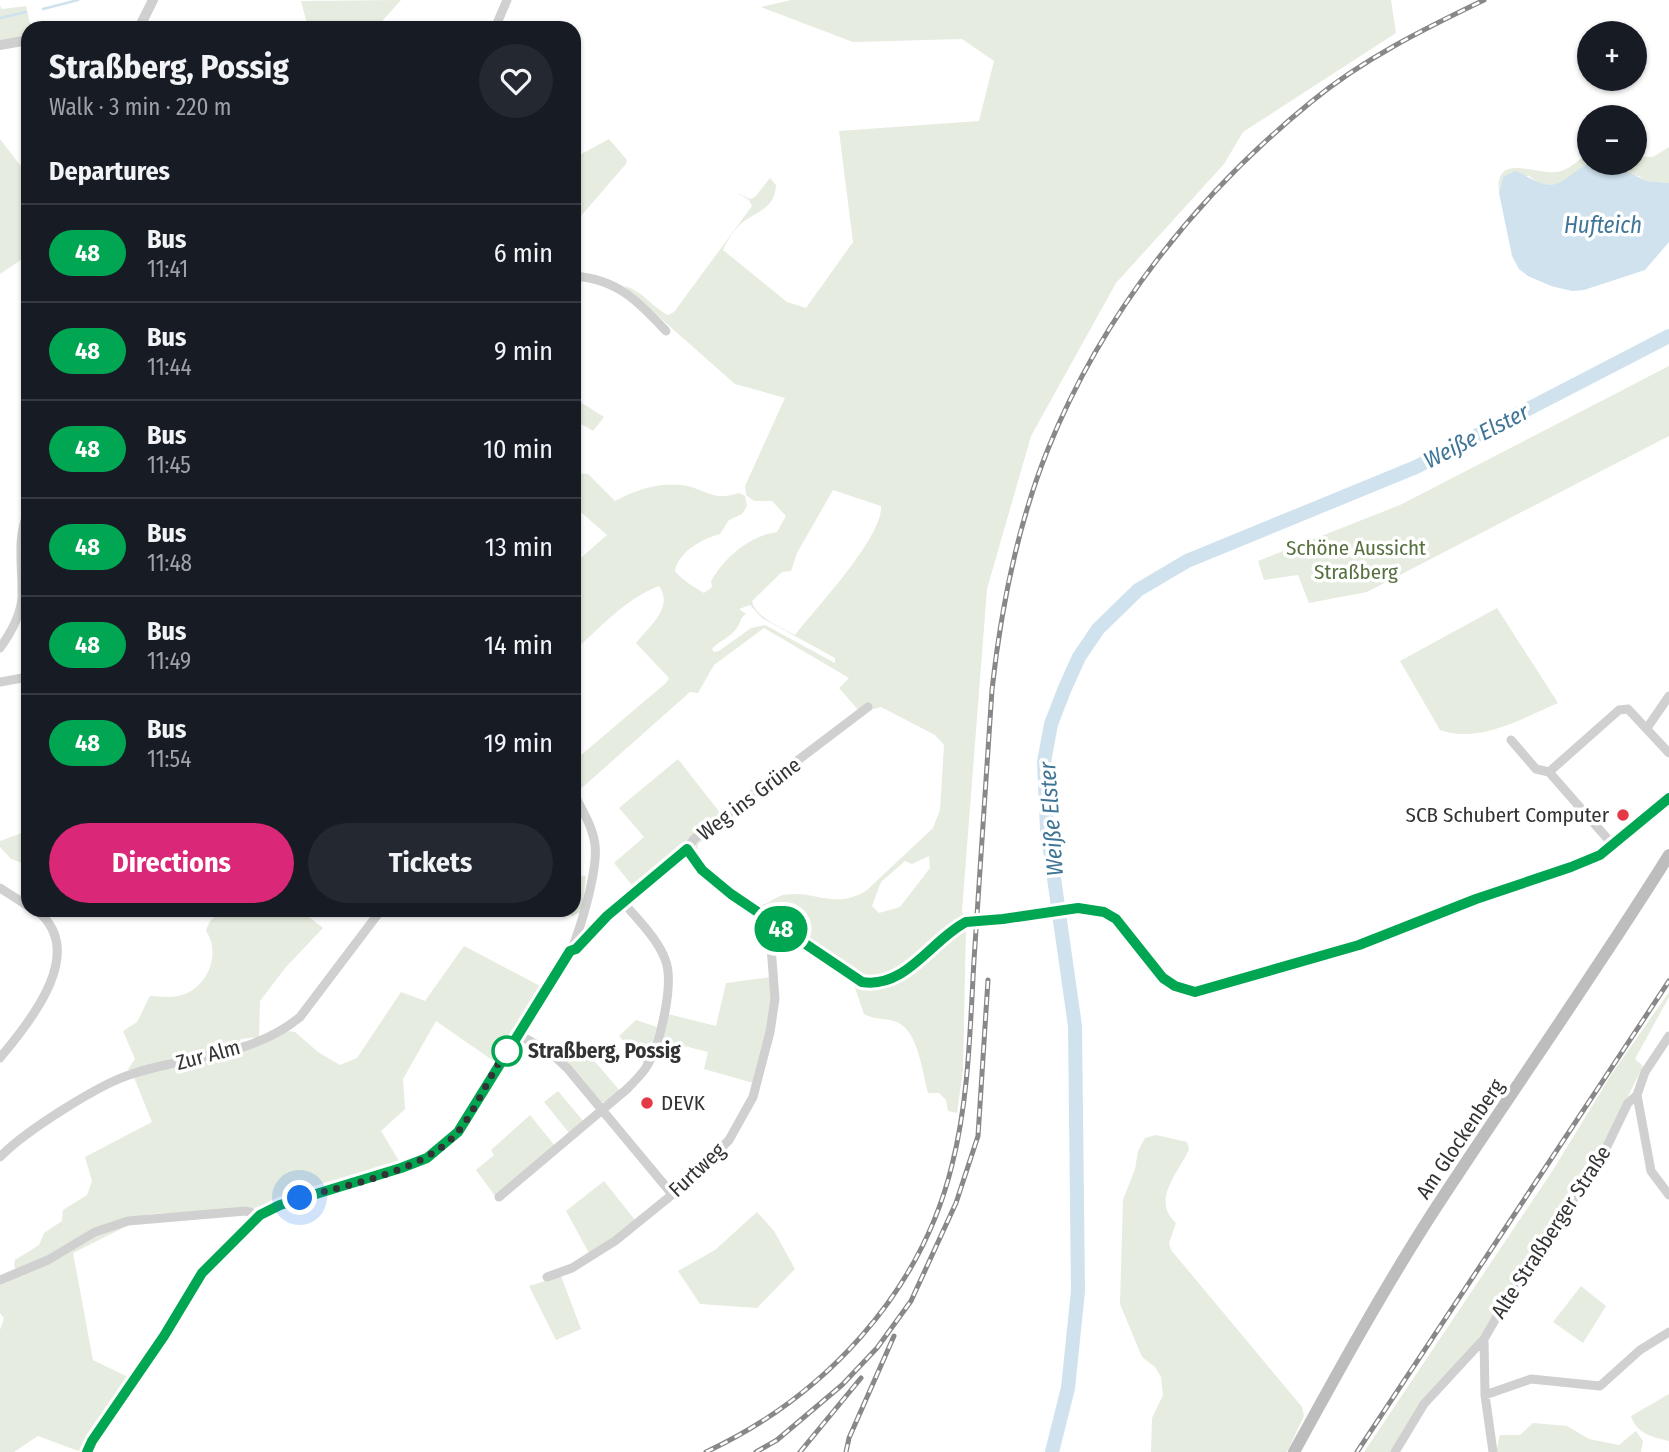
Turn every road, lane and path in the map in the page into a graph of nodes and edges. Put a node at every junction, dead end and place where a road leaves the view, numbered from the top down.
1 (153, 0) edge
2 (507, 0) edge
3 (142, 21) edge
4 (498, 21) edge
5 (21, 41) edge
6 (0, 45) edge
7 (581, 278) edge
8 (666, 331) dead end
9 (21, 602) edge
10 (0, 648) edge
11 (21, 678) edge
12 (0, 682) edge
13 (1669, 696) edge
14 (868, 707) dead end
15 (1647, 728) junction
16 (1511, 740) dead end
17 (1669, 752) edge
18 (1549, 772) junction
19 (1669, 798) edge
20 (581, 809) edge
21 (1614, 845) junction
22 (687, 849) junction
23 (1669, 855) edge
24 (0, 888) edge
25 (21, 902) edge
26 (623, 902) junction
27 (44, 917) edge
28 (376, 917) edge
29 (775, 925) junction
30 (570, 951) junction
31 (518, 1034) junction
32 (1669, 1036) edge
33 (0, 1058) edge
34 (1637, 1095) junction
35 (603, 1110) junction
36 (0, 1157) edge
37 (672, 1194) junction
38 (1669, 1195) edge
39 (499, 1197) dead end
40 (260, 1215) junction
41 (547, 1277) dead end
42 (0, 1280) edge
43 (1669, 1332) edge
44 (1484, 1339) junction
45 (1485, 1395) junction
46 (87, 1452) edge
47 (1294, 1452) edge
48 (1395, 1452) edge
49 (1493, 1452) edge

1 - 3 street
2 - 4 street
5 - 6 street
7 - 8 street
9 - 10 street
11 - 12 street
13 - 15 street
14 - 22 street, Weg ins Grüne
15 - 17 street
15 - 18 street
16 - 18 street
18 - 21 street
19 - 21 street
20 - 30 street
21 - 29 street
22 - 26 street, Weg ins Grüne
22 - 29 street
23 - 47 main road, Am Glockenberg
24 - 25 street
26 - 30 street, Weg ins Grüne
26 - 35 street
27 - 33 street
28 - 36 street, Zur Alm
29 - 37 street, Furtweg
30 - 31 street
31 - 35 street
31 - 40 street
32 - 34 street, Alte Straßberger Straße
34 - 38 street
34 - 44 street, Alte Straßberger Straße
35 - 37 street
35 - 39 street
37 - 41 street, Furtweg
40 - 42 street
40 - 46 street
43 - 45 street
44 - 45 street
44 - 48 street, Alte Straßberger Straße
45 - 49 street

